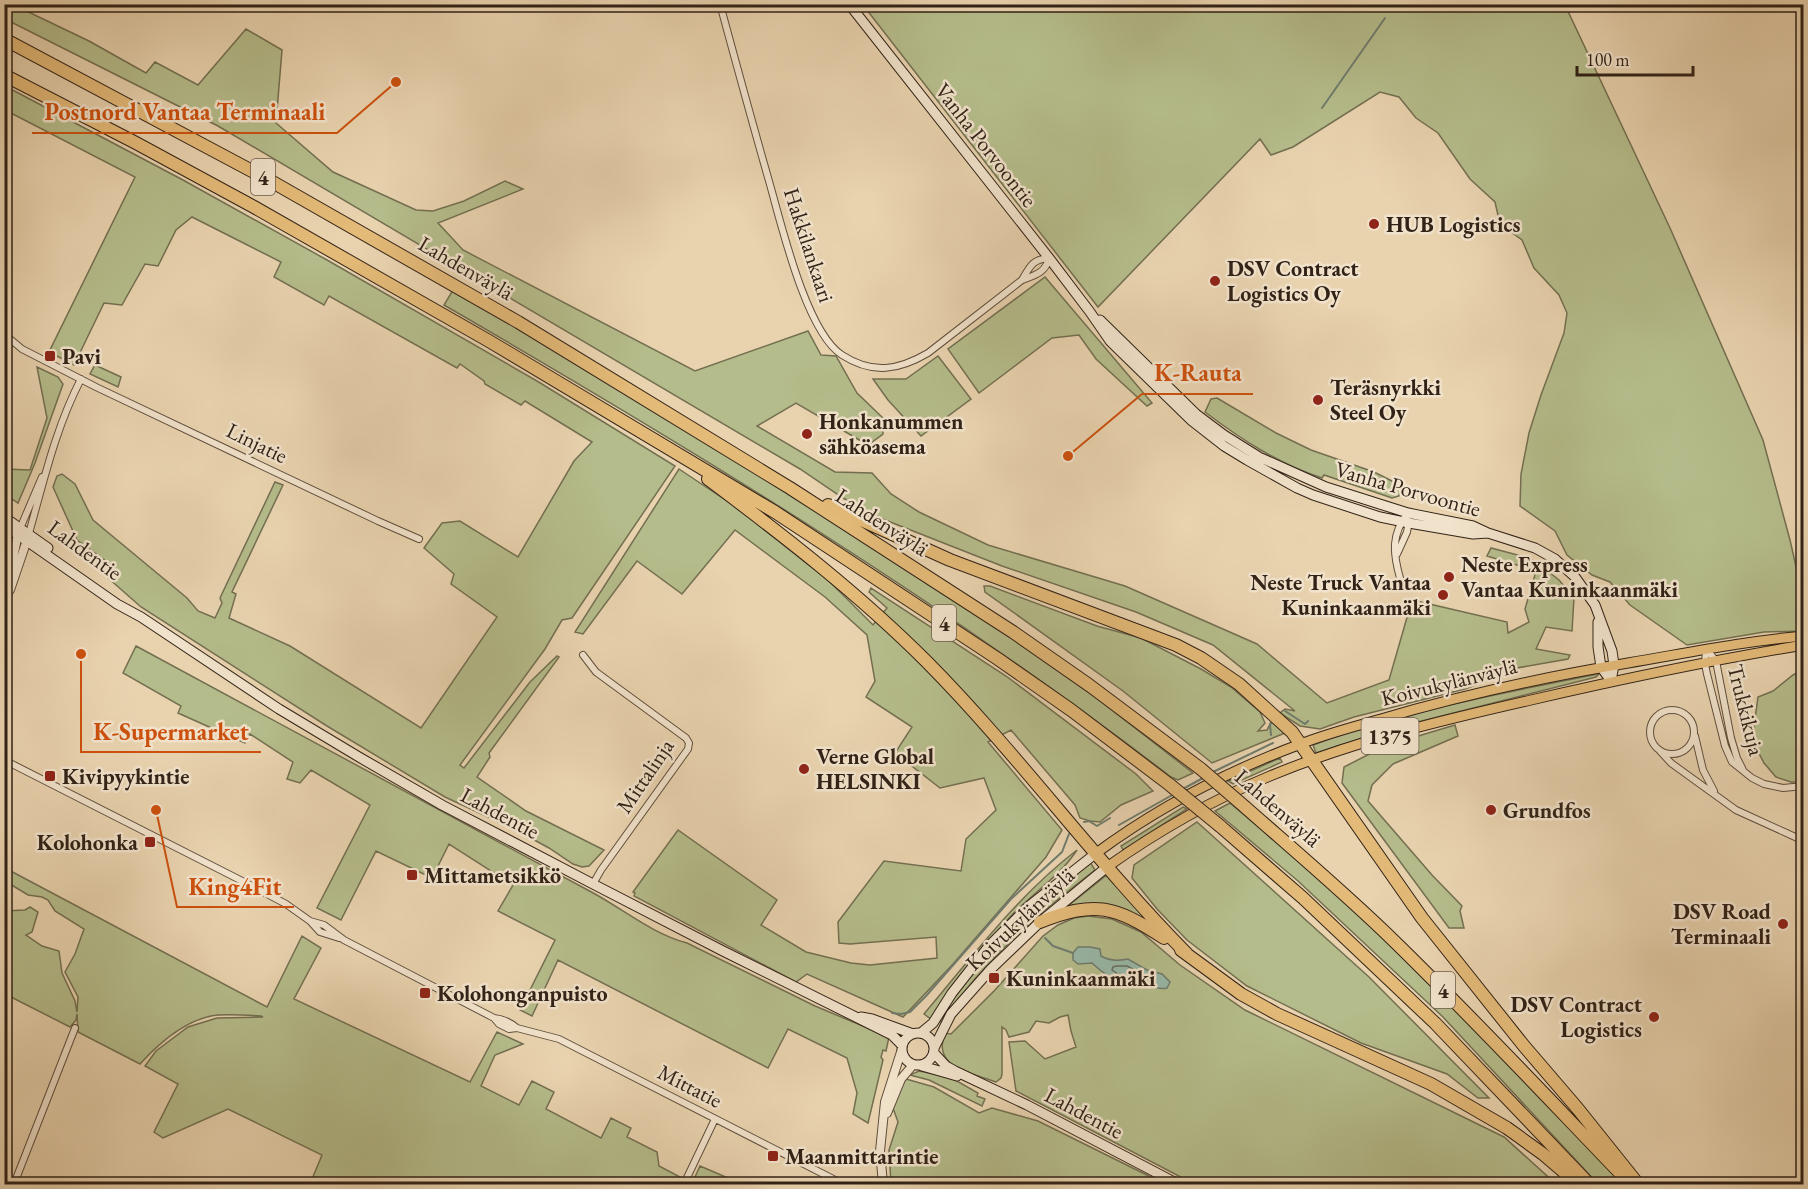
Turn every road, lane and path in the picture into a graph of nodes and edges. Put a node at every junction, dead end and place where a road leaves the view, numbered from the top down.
1 (720, 4) edge
2 (849, 4) edge
3 (4, 39) edge
4 (4, 75) edge
5 (1049, 258) junction
6 (1023, 280) junction
7 (1090, 312) junction
8 (4, 334) edge
9 (81, 379) junction
10 (660, 443) junction
11 (44, 474) junction
12 (790, 488) junction
13 (1408, 513) junction
14 (4, 516) edge
15 (1405, 522) junction
16 (4, 525) edge
17 (1488, 533) junction
18 (23, 534) junction
19 (419, 538) dead end
20 (1397, 554) junction
21 (1400, 578) dead end
22 (4, 601) edge
23 (1599, 616) junction
24 (1803, 636) edge
25 (1803, 645) edge
26 (1706, 649) junction
27 (583, 655) dead end
28 (1716, 661) junction
29 (1705, 664) junction
30 (1614, 665) junction
31 (1600, 668) junction
32 (1611, 681) junction
33 (1695, 736) junction
34 (1300, 744) junction
35 (1660, 751) junction
36 (4, 760) edge
37 (1311, 760) junction
38 (1742, 769) junction
39 (1803, 786) edge
40 (1716, 794) junction
41 (1803, 841) edge
42 (1095, 854) junction
43 (1107, 867) junction
44 (593, 884) junction
45 (310, 921) junction
46 (1040, 922) junction
47 (344, 940) junction
48 (1187, 954) junction
49 (857, 1016) junction
50 (75, 1028) dead end
51 (917, 1033) junction
52 (901, 1048) junction
53 (934, 1051) junction
54 (917, 1065) junction
55 (971, 1079) junction
56 (885, 1117) junction
57 (715, 1119) junction
58 (14, 1185) edge
59 (684, 1185) edge
60 (843, 1185) edge
61 (883, 1185) edge
62 (1178, 1185) edge
63 (1578, 1185) edge
64 (1589, 1185) edge
65 (1631, 1185) edge
66 (1638, 1185) edge

1 - 6 street, Hakkilankaari
2 - 5 main road, Vanha Porvoontie
3 - 12 highway, Lahdenväylä / 4
4 - 10 highway, 4
5 - 6 street, Hakkilankaari
5 - 6 street, Hakkilankaari
5 - 7 main road, Vanha Porvoontie
7 - 13 main road, Vanha Porvoontie
7 - 15 main road, Vanha Porvoontie
8 - 9 street, Linjatie
9 - 11 street
9 - 19 street, Linjatie
10 - 42 highway
10 - 64 highway, 4, bridge
11 - 18 street
11 - 18 street
12 - 34 highway
12 - 65 highway, Lahdenväylä / 4, bridge
13 - 15 street
13 - 17 main road, Vanha Porvoontie
14 - 18 main road, Lahdentie
15 - 17 main road, Vanha Porvoontie
15 - 20 street
15 - 20 street
16 - 18 main road, Lahdentie
17 - 23 main road, Vanha Porvoontie
18 - 22 street
18 - 44 main road, Lahdentie
20 - 21 street
23 - 30 main road, Vanha Porvoontie
23 - 31 main road
24 - 26 main road, Koivukylänväylä / 1375
25 - 28 main road, Koivukylänväylä / 1375
26 - 28 street, Trukkikuja
26 - 29 street, Trukkikuja
26 - 30 main road, Koivukylänväylä / 1375
27 - 44 street, Mittalinja
28 - 29 main road, Koivukylänväylä / 1375
28 - 38 street, Trukkikuja
29 - 32 main road, Koivukylänväylä / 1375
29 - 38 street, Trukkikuja
30 - 31 main road, Koivukylänväylä / 1375
30 - 32 main road, Vanha Porvoontie
31 - 32 main road
31 - 34 main road, Koivukylänväylä / 1375
32 - 37 main road, Koivukylänväylä / 1375
33 - 35 street
33 - 35 street
33 - 40 street
34 - 37 highway
34 - 42 main road, Koivukylänväylä / 1375
35 - 40 street
36 - 45 street
37 - 43 main road, Koivukylänväylä / 1375
37 - 66 highway
38 - 39 street, Trukkikuja
40 - 41 street
42 - 43 highway
42 - 51 main road, Koivukylänväylä / 1375
43 - 46 main road, Koivukylänväylä / 1375
43 - 48 highway
44 - 49 main road, Lahdentie
45 - 47 street, Mittatie
45 - 47 street, Mittatie
46 - 48 highway
46 - 53 main road, Koivukylänväylä / 1375
47 - 57 street, Mittatie
48 - 63 highway
49 - 51 main road, Lahdentie
49 - 52 main road, Lahdentie
50 - 58 street
51 - 52 main road
51 - 53 main road
52 - 54 main road
52 - 56 street
53 - 54 main road
53 - 55 main road, Lahdentie
54 - 55 main road, Lahdentie
54 - 56 street
55 - 62 main road, Lahdentie
56 - 61 street
57 - 59 street
57 - 60 street, Mittatie

